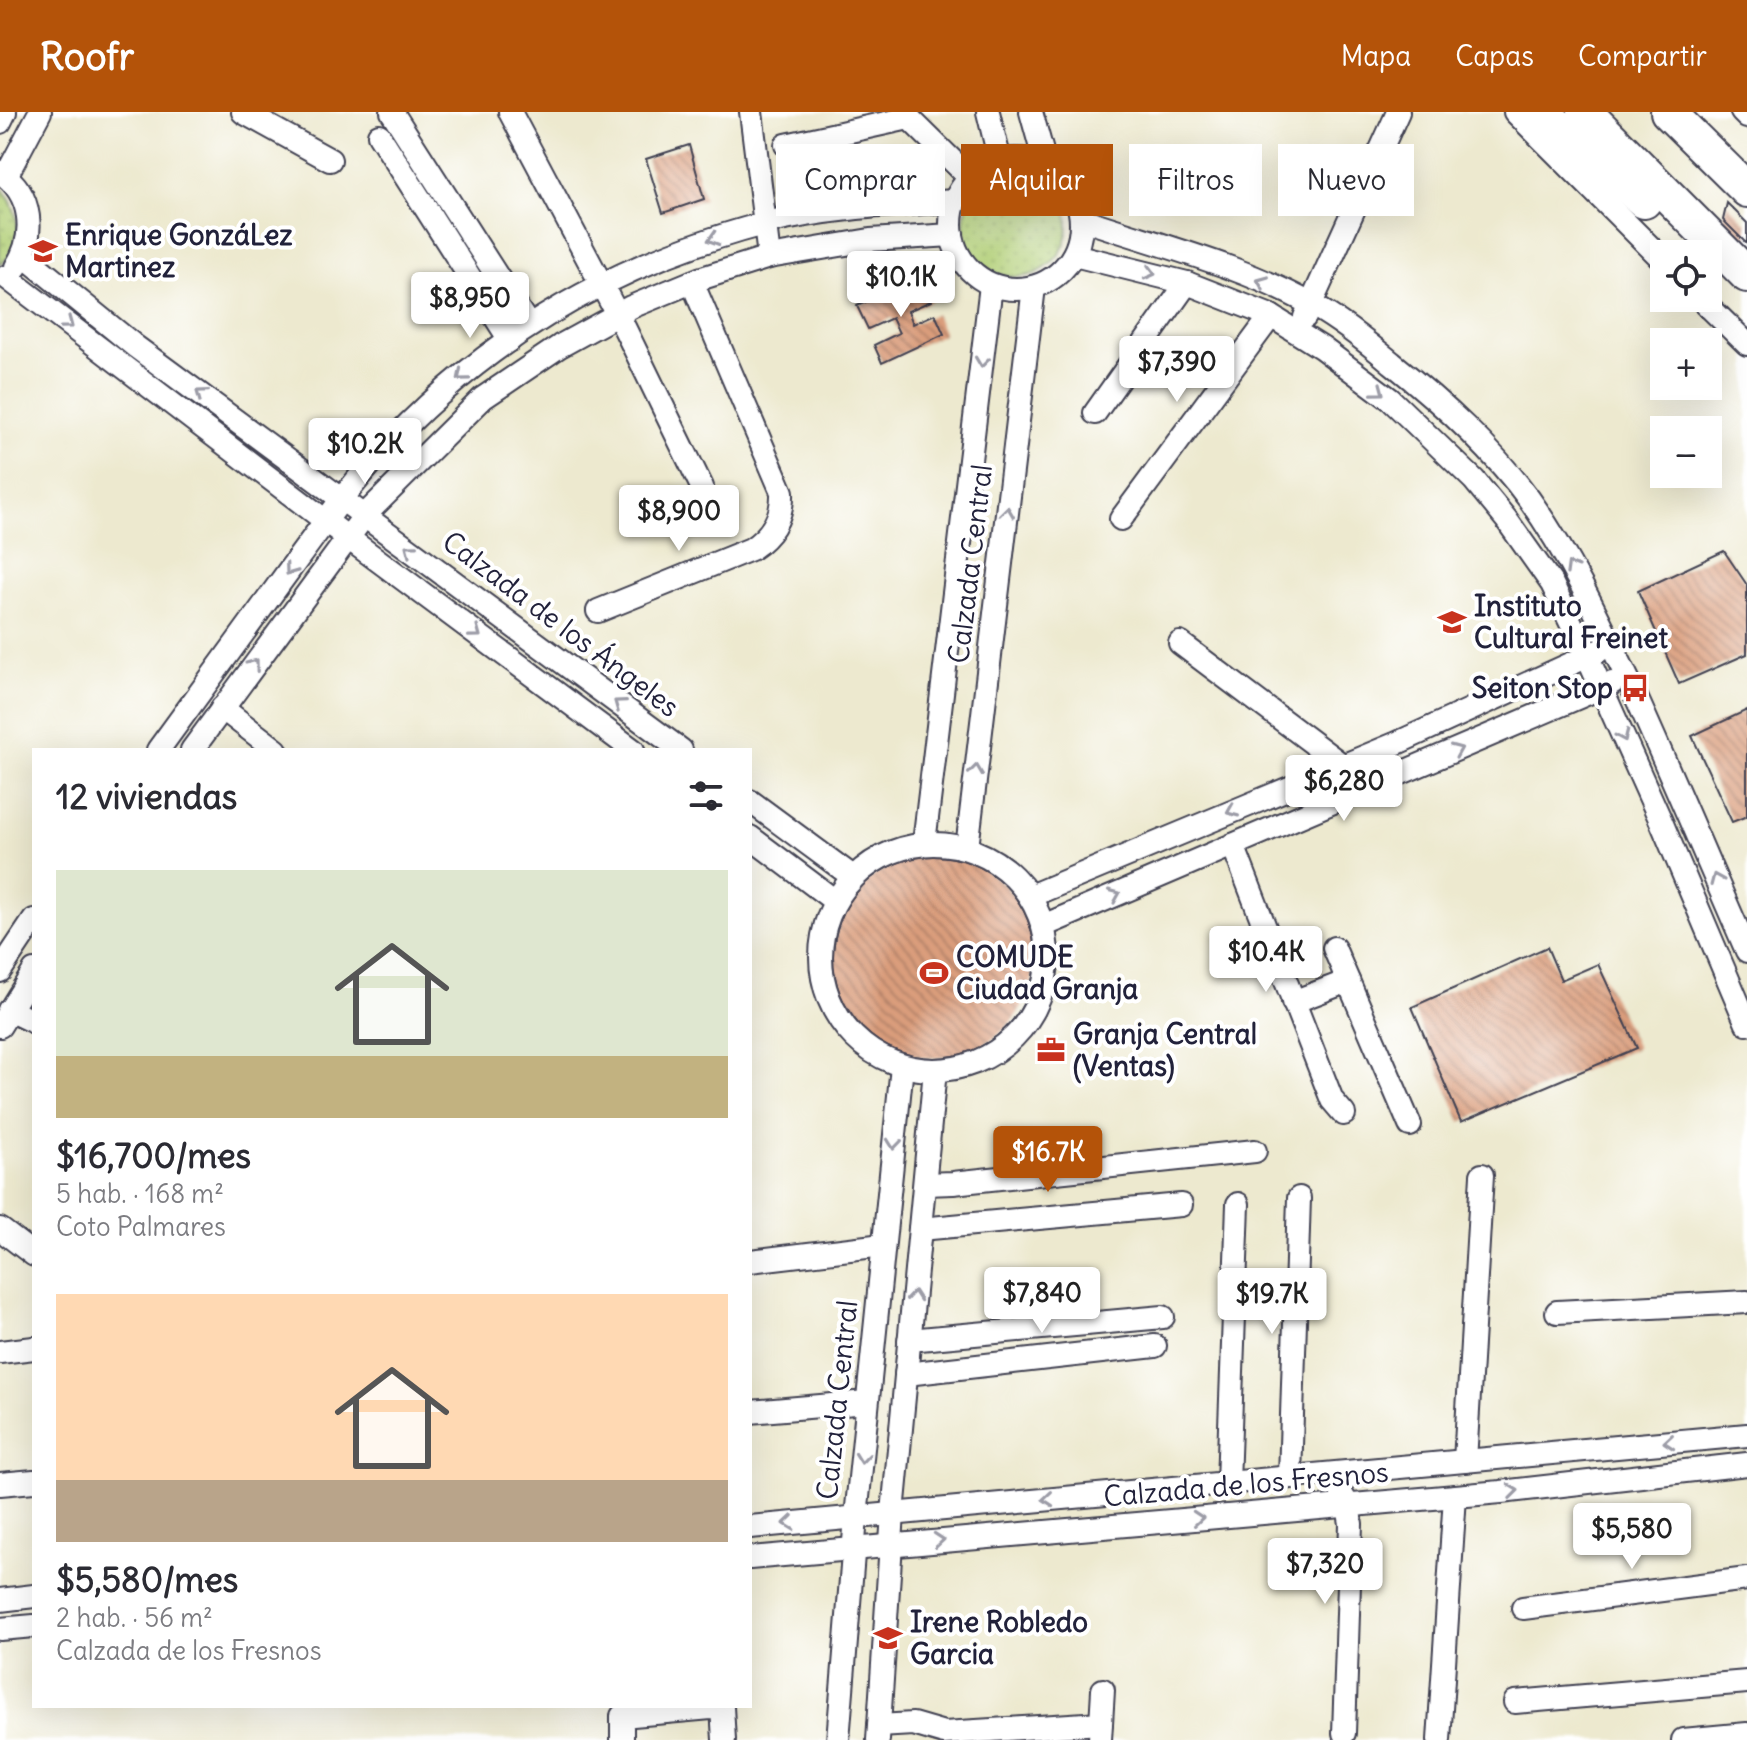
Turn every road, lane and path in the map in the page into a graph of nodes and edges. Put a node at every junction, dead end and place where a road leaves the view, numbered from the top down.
1 (5, 112) edge
2 (40, 112) edge
3 (243, 112) edge
4 (392, 112) edge
5 (510, 112) edge
6 (751, 112) edge
7 (988, 112) edge
8 (1031, 112) edge
9 (1398, 112) edge
10 (1515, 112) edge
11 (1542, 112) edge
12 (1585, 112) edge
13 (1668, 112) edge
14 (1742, 112) edge
15 (908, 115) edge
16 (1747, 117) edge
17 (0, 122) edge
18 (379, 135) dead end
19 (790, 144) edge
20 (996, 144) edge
21 (1040, 144) edge
22 (330, 160) dead end
23 (961, 169) edge
24 (3, 174) edge
25 (1747, 190) edge
26 (961, 192) edge
27 (955, 201) junction
28 (1081, 216) edge
29 (1082, 219) junction
30 (766, 223) junction
31 (952, 235) junction
32 (1690, 240) edge
33 (1650, 247) edge
34 (23, 255) junction
35 (1074, 255) junction
36 (769, 257) junction
37 (1722, 268) edge
38 (1747, 275) edge
39 (3, 279) edge
40 (692, 282) junction
41 (1187, 283) junction
42 (602, 284) junction
43 (991, 285) junction
44 (1034, 287) junction
45 (1747, 290) edge
46 (1311, 304) junction
47 (1714, 312) edge
48 (617, 314) junction
49 (1271, 316) junction
50 (529, 326) junction
51 (1298, 332) junction
52 (510, 340) junction
53 (1747, 344) edge
54 (1095, 413) dead end
55 (1496, 459) junction
56 (1474, 480) junction
57 (702, 487) dead end
58 (343, 499) junction
59 (365, 515) junction
60 (1121, 519) dead end
61 (326, 521) junction
62 (348, 538) junction
63 (598, 611) dead end
64 (1180, 643) dead end
65 (1612, 645) junction
66 (1587, 656) junction
67 (1627, 677) junction
68 (1601, 688) junction
69 (222, 708) junction
70 (1395, 744) junction
71 (159, 748) edge
72 (193, 748) edge
73 (273, 748) edge
74 (630, 748) edge
75 (678, 748) edge
76 (1342, 765) junction
77 (1407, 772) junction
78 (752, 802) edge
79 (1686, 807) junction
80 (1660, 819) junction
81 (752, 839) edge
82 (924, 843) junction
83 (1233, 845) junction
84 (967, 848) junction
85 (853, 877) junction
86 (1030, 896) junction
87 (835, 901) junction
88 (32, 923) edge
89 (1043, 926) junction
90 (1334, 948) dead end
91 (1747, 951) edge
92 (0, 971) edge
93 (32, 974) edge
94 (1348, 981) junction
95 (1293, 1002) junction
96 (9, 1009) edge
97 (32, 1009) edge
98 (32, 1021) edge
99 (1747, 1024) edge
100 (902, 1066) junction
101 (935, 1070) junction
102 (1344, 1114) dead end
103 (1410, 1125) dead end
104 (1255, 1151) dead end
105 (1482, 1175) dead end
106 (925, 1184) junction
107 (1299, 1198) dead end
108 (1238, 1204) dead end
109 (1181, 1205) dead end
110 (0, 1229) edge
111 (920, 1229) junction
112 (883, 1245) junction
113 (32, 1253) edge
114 (752, 1261) edge
115 (1747, 1302) edge
116 (1557, 1312) dead end
117 (1163, 1317) dead end
118 (909, 1340) junction
119 (1155, 1346) dead end
120 (32, 1348) edge
121 (0, 1352) edge
122 (906, 1374) junction
123 (867, 1402) junction
124 (752, 1412) edge
125 (1747, 1435) edge
126 (1465, 1461) junction
127 (1747, 1464) edge
128 (1329, 1473) junction
129 (1290, 1477) junction
130 (32, 1481) edge
131 (1228, 1483) junction
132 (0, 1484) edge
133 (1455, 1496) junction
134 (1348, 1505) junction
135 (893, 1513) junction
136 (856, 1517) junction
137 (752, 1527) edge
138 (890, 1544) junction
139 (853, 1548) junction
140 (752, 1558) edge
141 (1747, 1579) edge
142 (32, 1596) edge
143 (0, 1600) edge
144 (1523, 1608) dead end
145 (32, 1626) edge
146 (0, 1629) edge
147 (1747, 1682) edge
148 (1103, 1690) dead end
149 (1515, 1702) dead end
150 (711, 1708) edge
151 (722, 1708) edge
152 (1101, 1731) edge
153 (878, 1733) edge
154 (1344, 1733) dead end
155 (1747, 1734) edge
156 (936, 1736) edge
157 (622, 1740) edge
158 (724, 1740) edge
159 (838, 1740) edge
160 (1439, 1740) edge
161 (1683, 1740) edge

1 - 17 street
2 - 24 street
3 - 22 street
4 - 50 street
5 - 42 street
6 - 30 street
7 - 20 street
8 - 21 street
9 - 46 street
10 - 33 street
11 - 32 highway
12 - 38 highway
13 - 25 highway
14 - 16 street
15 - 19 street
15 - 23 street
18 - 52 street
24 - 34 street
26 - 27 street
27 - 30 street
27 - 31 street
28 - 29 street
29 - 35 street
46 -> 29 street
30 - 36 street
30 -> 42 street
31 - 36 street
31 - 43 street
34 - 39 street
58 -> 34 street, Calzada de los Ángeles
35 -> 41 street
35 - 44 street
36 - 40 street
37 - 45 highway
39 -> 61 street, Calzada de los Ángeles
40 - 48 street
40 - 63 street
41 - 49 street
41 - 54 street
42 - 48 street
42 - 50 street
43 - 44 street
43 -> 82 street, Calzada Central
84 -> 44 street, Calzada Central
46 - 51 street
46 - 55 street
47 - 53 street
48 - 57 street
48 - 59 street
49 - 51 street
49 - 60 street
50 - 52 street
51 -> 56 street
52 -> 58 street
55 - 56 street
65 -> 55 street
56 - 66 street
58 - 59 street, Calzada de los Ángeles
58 - 61 street
59 - 62 street
75 -> 59 street, Calzada de los Ángeles
61 - 62 street, Calzada de los Ángeles
61 -> 71 street
69 -> 62 street
62 -> 74 street, Calzada de los Ángeles
64 - 76 street
65 - 66 street
65 - 67 street
66 - 68 street
66 - 70 street
67 - 68 street
67 - 79 street
77 -> 68 street
68 -> 80 street
69 - 72 street
69 - 73 street
70 - 76 street
70 - 77 street
76 -> 86 street
77 - 83 street
78 - 85 street
79 - 80 street
91 -> 79 street
80 - 99 street
81 - 87 street
82 - 84 street
82 - 85 street
89 -> 83 street
83 - 95 street
84 - 86 street
85 - 87 street
86 - 89 street
87 - 100 street
88 - 92 street
89 - 101 street
90 - 94 street
93 - 96 street
94 - 95 street
94 - 103 street
95 - 102 street
96 - 97 street
96 - 98 street
100 - 101 street
100 -> 112 street, Calzada Central
101 - 106 street
104 - 106 street
105 - 126 street
106 - 111 street
107 - 129 street
108 - 131 street
109 - 111 street
110 - 113 street
118 -> 111 street
112 - 114 street
112 - 123 street, Calzada Central
115 - 116 street
117 - 118 street
118 - 122 street
119 - 122 street
120 - 121 street
122 - 135 street
123 - 124 street
123 -> 136 street, Calzada Central
125 -> 126 street, Calzada de los Fresnos
126 - 128 street, Calzada de los Fresnos
133 -> 127 street, Calzada de los Fresnos
128 - 129 street, Calzada de los Fresnos
128 - 134 street
129 - 131 street, Calzada de los Fresnos
130 - 132 street
131 -> 135 street, Calzada de los Fresnos
133 - 134 street, Calzada de los Fresnos
133 - 160 street
138 -> 134 street, Calzada de los Fresnos
134 - 154 street
135 - 136 street, Calzada de los Fresnos
135 - 138 street
136 -> 137 street, Calzada de los Fresnos
136 - 139 street, Calzada Central
138 - 139 street, Calzada de los Fresnos
138 - 153 street
139 - 140 street, Calzada de los Fresnos
139 - 159 street, Calzada Central
141 - 144 street
142 - 143 street
145 - 146 street
147 - 149 street
148 - 152 street
150 - 157 street
151 - 158 street
152 - 156 street
153 - 156 street
155 - 161 street

